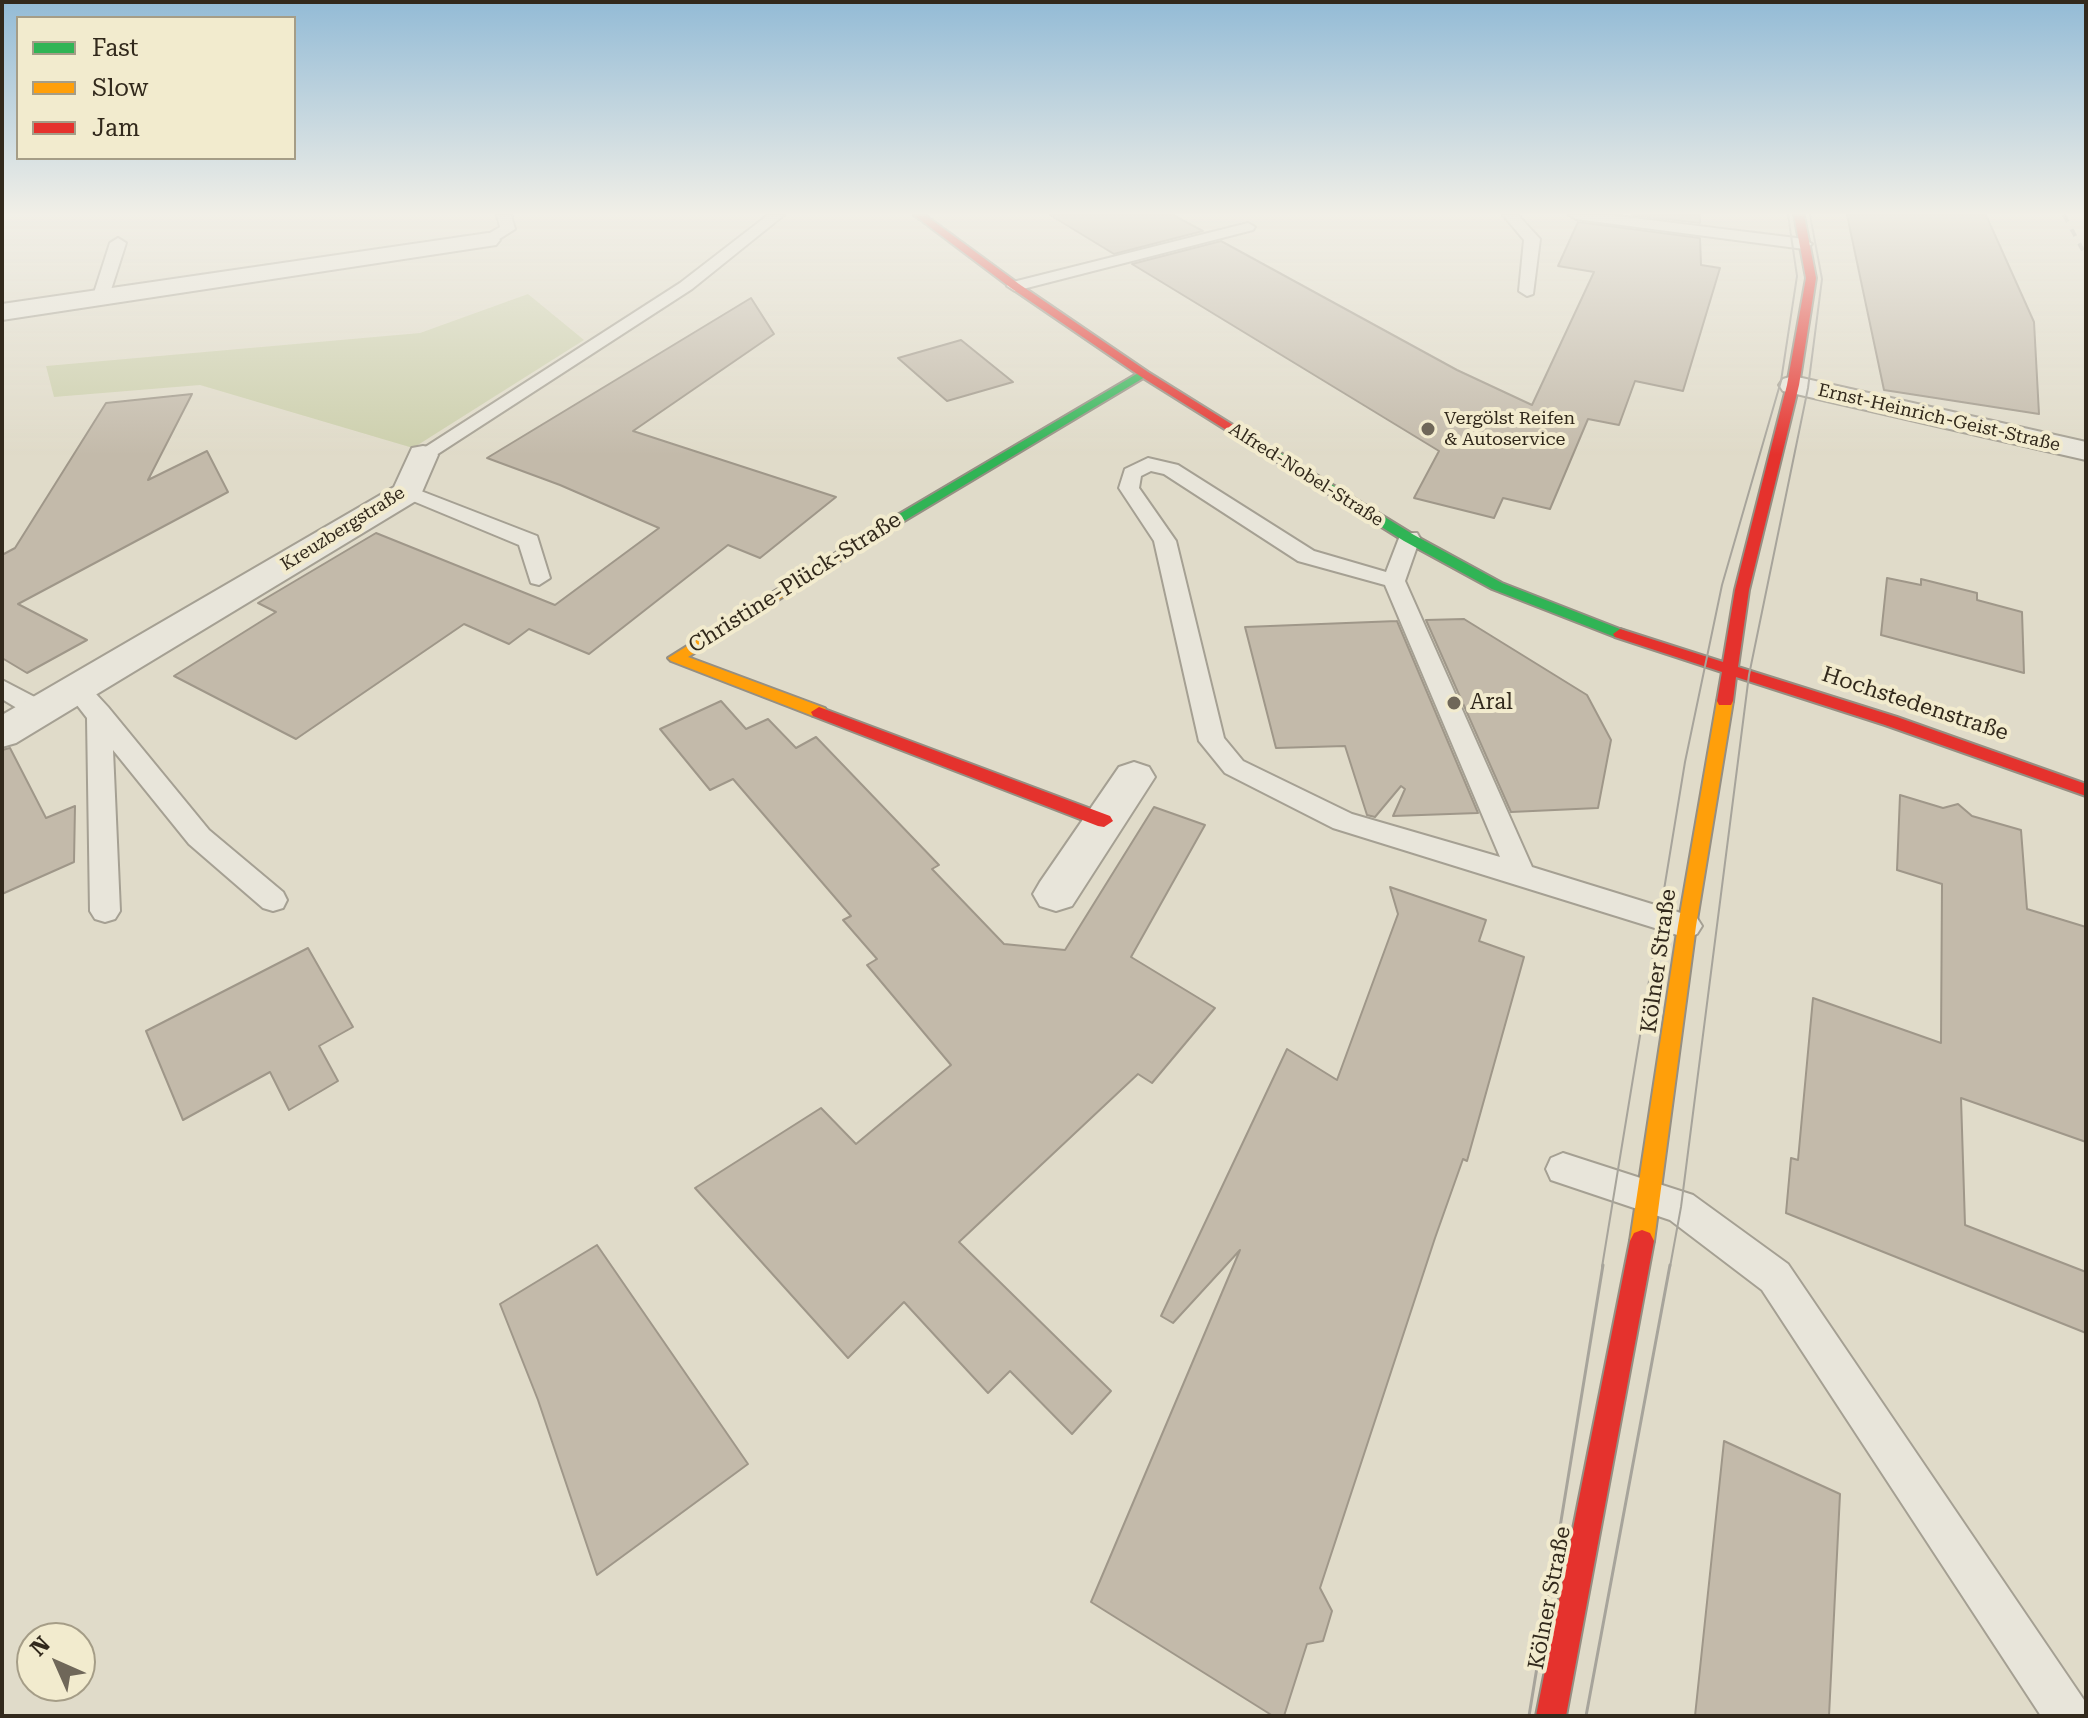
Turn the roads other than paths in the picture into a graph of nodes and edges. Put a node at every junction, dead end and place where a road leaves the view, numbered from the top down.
1 (107, 295) edge
2 (672, 295) edge
3 (1028, 295) edge
4 (1808, 295) edge
5 (101, 296) joint
6 (2, 312) edge
7 (1144, 374) junction
8 (1793, 385) junction
9 (2086, 451) edge
10 (423, 455) joint
11 (408, 492) junction
12 (1409, 538) junction
13 (539, 578) dead end
14 (1394, 581) junction
15 (1728, 669) junction
16 (2, 688) edge
17 (87, 700) junction
18 (39, 710) junction
19 (2, 733) edge
20 (1134, 777) dead end
21 (2086, 790) edge
22 (1104, 821) junction
23 (1521, 874) junction
24 (1056, 894) dead end
25 (273, 900) dead end
26 (105, 911) dead end
27 (1687, 926) junction
28 (1563, 1169) dead end
29 (1650, 1197) junction
30 (1551, 1716) edge
31 (2068, 1716) edge

1 - 5 street
2 - 10 lane, Kreuzbergstraße
3 - 7 street, Alfred-Nobel-Straße
4 - 8 street, Kölner Straße
5 - 6 street
7 - 12 street, Alfred-Nobel-Straße
7 - 22 street, Christine-Plück-Straße
8 - 9 street, Ernst-Heinrich-Geist-Straße
8 - 15 street, Kölner Straße
10 - 11 street, Kreuzbergstraße
11 - 13 lane
11 - 17 street, Kreuzbergstraße
12 - 14 lane
12 - 15 street, Alfred-Nobel-Straße
14 - 23 lane
14 - 23 lane
15 - 21 street, Hochstedenstraße
15 - 27 street, Kölner Straße
16 - 18 lane
17 - 18 street, Kreuzbergstraße
17 - 25 lane
17 - 26 lane
18 - 19 street, Kreuzbergstraße
20 - 22 street
22 - 24 street
23 - 27 lane
27 - 29 street, Kölner Straße
28 - 29 lane
29 - 30 street, Kölner Straße
29 - 31 lane

